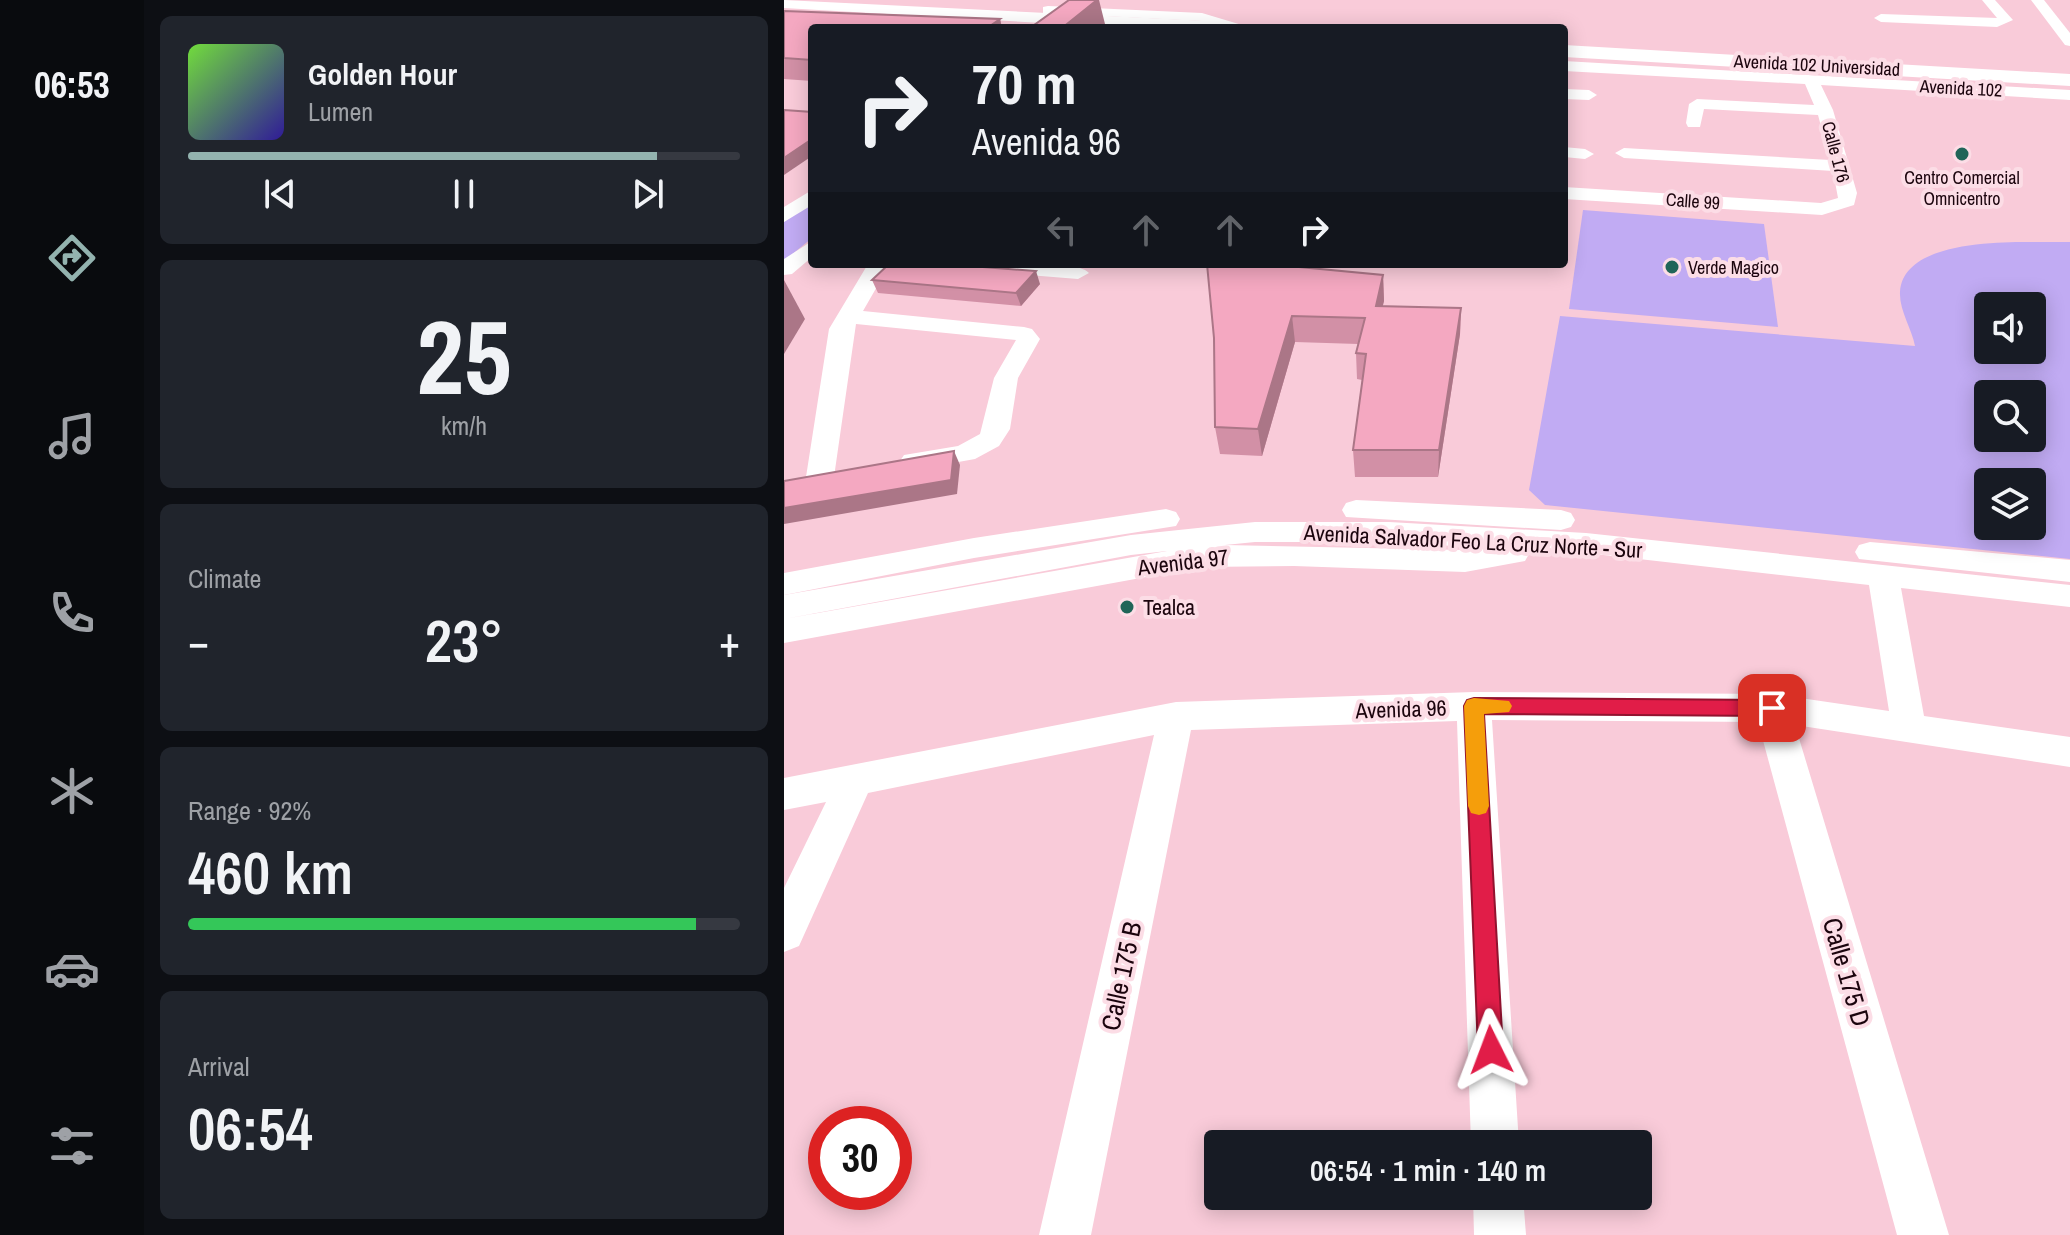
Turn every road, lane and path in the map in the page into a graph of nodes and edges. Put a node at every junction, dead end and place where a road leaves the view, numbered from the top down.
1 (1895, 0) edge
2 (1913, 0) edge
3 (1988, 0) edge
4 (2037, 0) edge
5 (2053, 0) edge
6 (784, 3) edge
7 (1048, 10) dead end
8 (784, 11) edge
9 (1161, 15) junction
10 (1881, 18) dead end
11 (1909, 20) junction
12 (1929, 20) junction
13 (2070, 20) edge
14 (1128, 23) junction
15 (1039, 24) edge
16 (1052, 24) edge
17 (1111, 24) edge
18 (1148, 24) edge
19 (1229, 24) edge
20 (2070, 42) edge
21 (1568, 51) edge
22 (1568, 51) edge
23 (1568, 53) edge
24 (1568, 66) edge
25 (1607, 68) junction
26 (2070, 71) edge
27 (1811, 80) junction
28 (2070, 80) edge
29 (1568, 94) edge
30 (1589, 95) dead end
31 (2070, 95) edge
32 (1825, 110) junction
33 (1694, 123) dead end
34 (1568, 152) edge
35 (1624, 153) dead end
36 (1585, 154) dead end
37 (1839, 166) junction
38 (1568, 193) edge
39 (808, 199) edge
40 (1822, 209) joint
41 (784, 216) edge
42 (803, 250) edge
43 (877, 268) edge
44 (1015, 268) edge
45 (784, 269) edge
46 (1078, 273) dead end
47 (848, 316) junction
48 (889, 465) edge
49 (848, 472) edge
50 (1586, 543) junction
51 (2070, 571) edge
52 (1883, 575) junction
53 (784, 584) edge
54 (2070, 596) edge
55 (784, 607) edge
56 (784, 631) edge
57 (1474, 706) junction
58 (1772, 708) junction
59 (1176, 716) junction
60 (1909, 728) junction
61 (2070, 752) edge
62 (855, 781) junction
63 (784, 794) edge
64 (784, 932) edge
65 (1494, 1130) edge
66 (1499, 1210) edge
67 (1065, 1235) edge
68 (1500, 1235) edge
69 (1923, 1235) edge

1 - 11 street
2 - 12 street
3 - 12 street
4 - 20 street
5 - 13 street
6 - 16 main road
7 - 9 street
8 - 15 main road
9 - 14 street
9 - 19 street
10 - 11 street
11 - 12 street
14 - 17 main road
14 - 18 main road
21 - 26 main road
22 - 28 main road, Avenida 102 Universidad
23 - 25 main road
24 - 25 street, Avenida 102
25 - 27 street, Avenida 102
27 - 31 street, Avenida 102
27 - 32 street, Calle 176
29 - 30 street
32 - 33 street
32 - 37 street, Calle 176
34 - 36 street
35 - 37 street
37 - 40 street, Calle 176
38 - 40 street, Calle 99
39 - 41 street
42 - 45 street
43 - 47 street
44 - 46 street
47 - 48 street
47 - 49 street
50 - 52 street, Avenida Salvador Feo La Cruz Norte - Sur
50 - 55 street, Avenida Salvador Feo La Cruz Norte - Sur
50 - 56 street, Avenida 97
51 - 53 street, Avenida Salvador Feo La Cruz Norte - Sur
52 - 54 street, Avenida Salvador Feo La Cruz Norte - Sur
52 - 60 street
57 - 58 street, Avenida 96
57 - 59 street, Avenida 96
57 - 65 street
58 - 60 street, Avenida 96
58 - 69 street, Calle 175 D
59 - 62 street, Avenida 96
59 - 67 street, Calle 175 B
60 - 61 street, Avenida 96
62 - 63 street, Avenida 96
62 - 64 street
66 - 68 street

